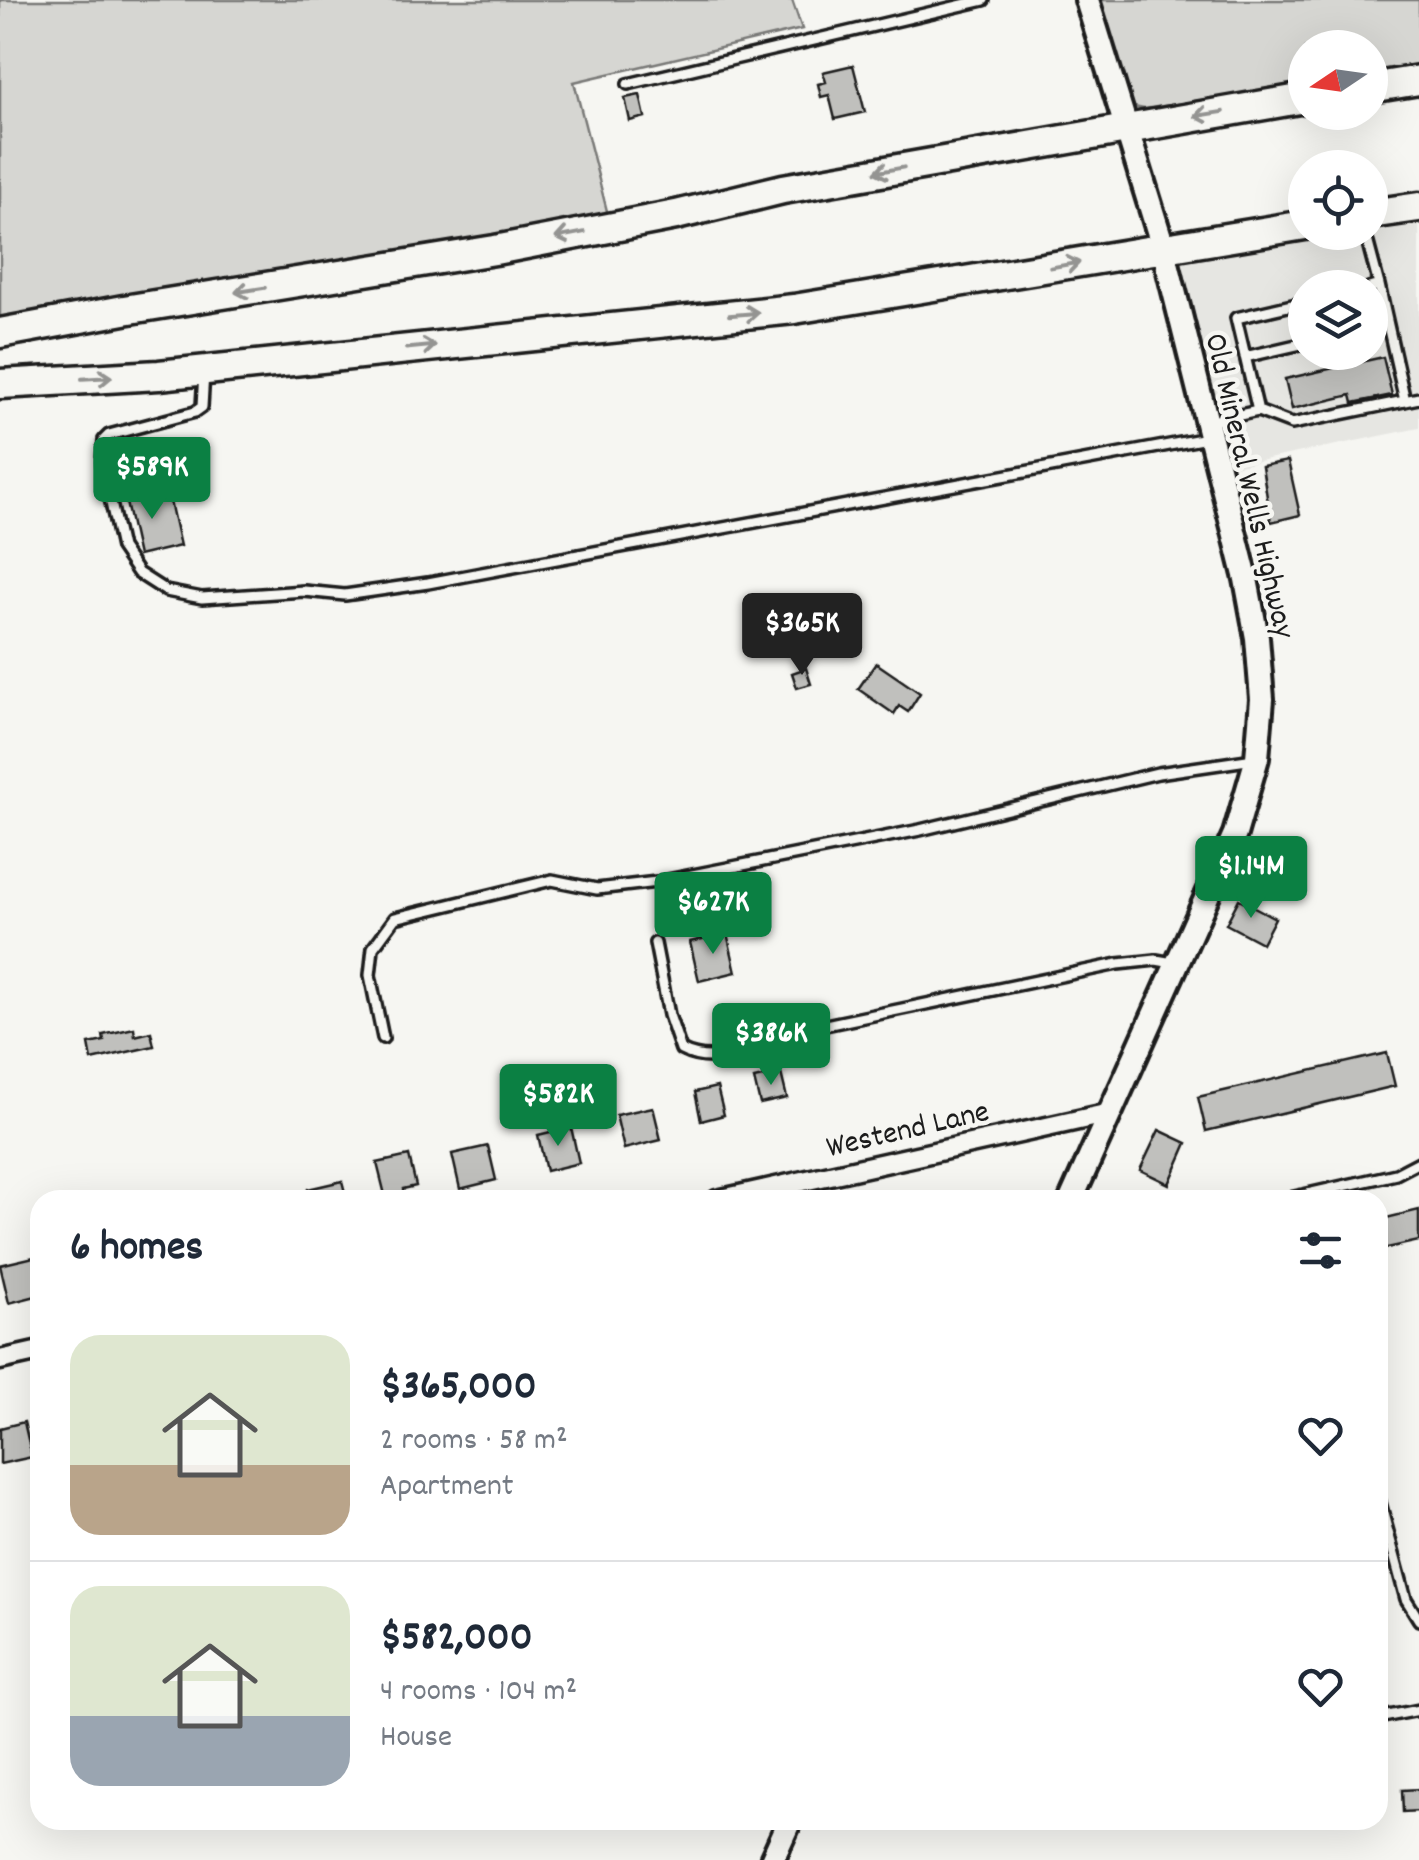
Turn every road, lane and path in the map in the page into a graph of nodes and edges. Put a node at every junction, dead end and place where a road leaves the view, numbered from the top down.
1 (984, 0) edge
2 (1087, 0) edge
3 (1419, 80) edge
4 (628, 84) dead end
5 (1388, 85) edge
6 (1288, 101) edge
7 (1128, 127) junction
8 (1419, 206) edge
9 (1388, 211) edge
10 (1288, 227) edge
11 (1163, 247) junction
12 (1266, 311) junction
13 (1288, 312) edge
14 (1270, 323) dead end
15 (1388, 326) edge
16 (0, 334) edge
17 (1288, 342) edge
18 (1246, 358) junction
19 (204, 370) junction
20 (0, 384) edge
21 (1419, 398) edge
22 (1406, 401) junction
23 (1258, 412) junction
24 (1208, 430) junction
25 (1257, 758) junction
26 (655, 943) dead end
27 (1176, 964) junction
28 (382, 1038) dead end
29 (1110, 1112) junction
30 (1419, 1162) edge
31 (762, 1190) edge
32 (1075, 1190) edge
33 (1325, 1190) edge
34 (30, 1353) edge
35 (0, 1360) edge
36 (1388, 1532) edge
37 (1419, 1620) edge
38 (1419, 1710) edge
39 (1388, 1716) edge
40 (786, 1830) edge
41 (772, 1860) edge

1 - 4 lane
2 - 7 street, Old Mineral Wells Highway
3 - 5 main road
6 -> 7 main road
7 - 11 street, Old Mineral Wells Highway
7 -> 16 main road
8 - 9 main road
10 - 11 main road
19 -> 11 main road
11 - 24 street, Old Mineral Wells Highway
12 - 13 lane
12 - 14 lane
12 - 18 lane
15 - 22 lane
17 - 18 lane
18 - 23 lane
20 -> 19 main road
19 - 24 lane
21 - 22 lane
22 - 23 lane
23 - 24 lane
24 - 25 street, Old Mineral Wells Highway
25 - 27 street, Old Mineral Wells Highway
25 - 28 lane
26 - 27 lane
27 - 29 street, Old Mineral Wells Highway
29 - 31 street, Westend Lane
29 - 32 street, Old Mineral Wells Highway
30 - 33 lane
34 - 35 street
36 - 37 lane
38 - 39 lane
40 - 41 street

